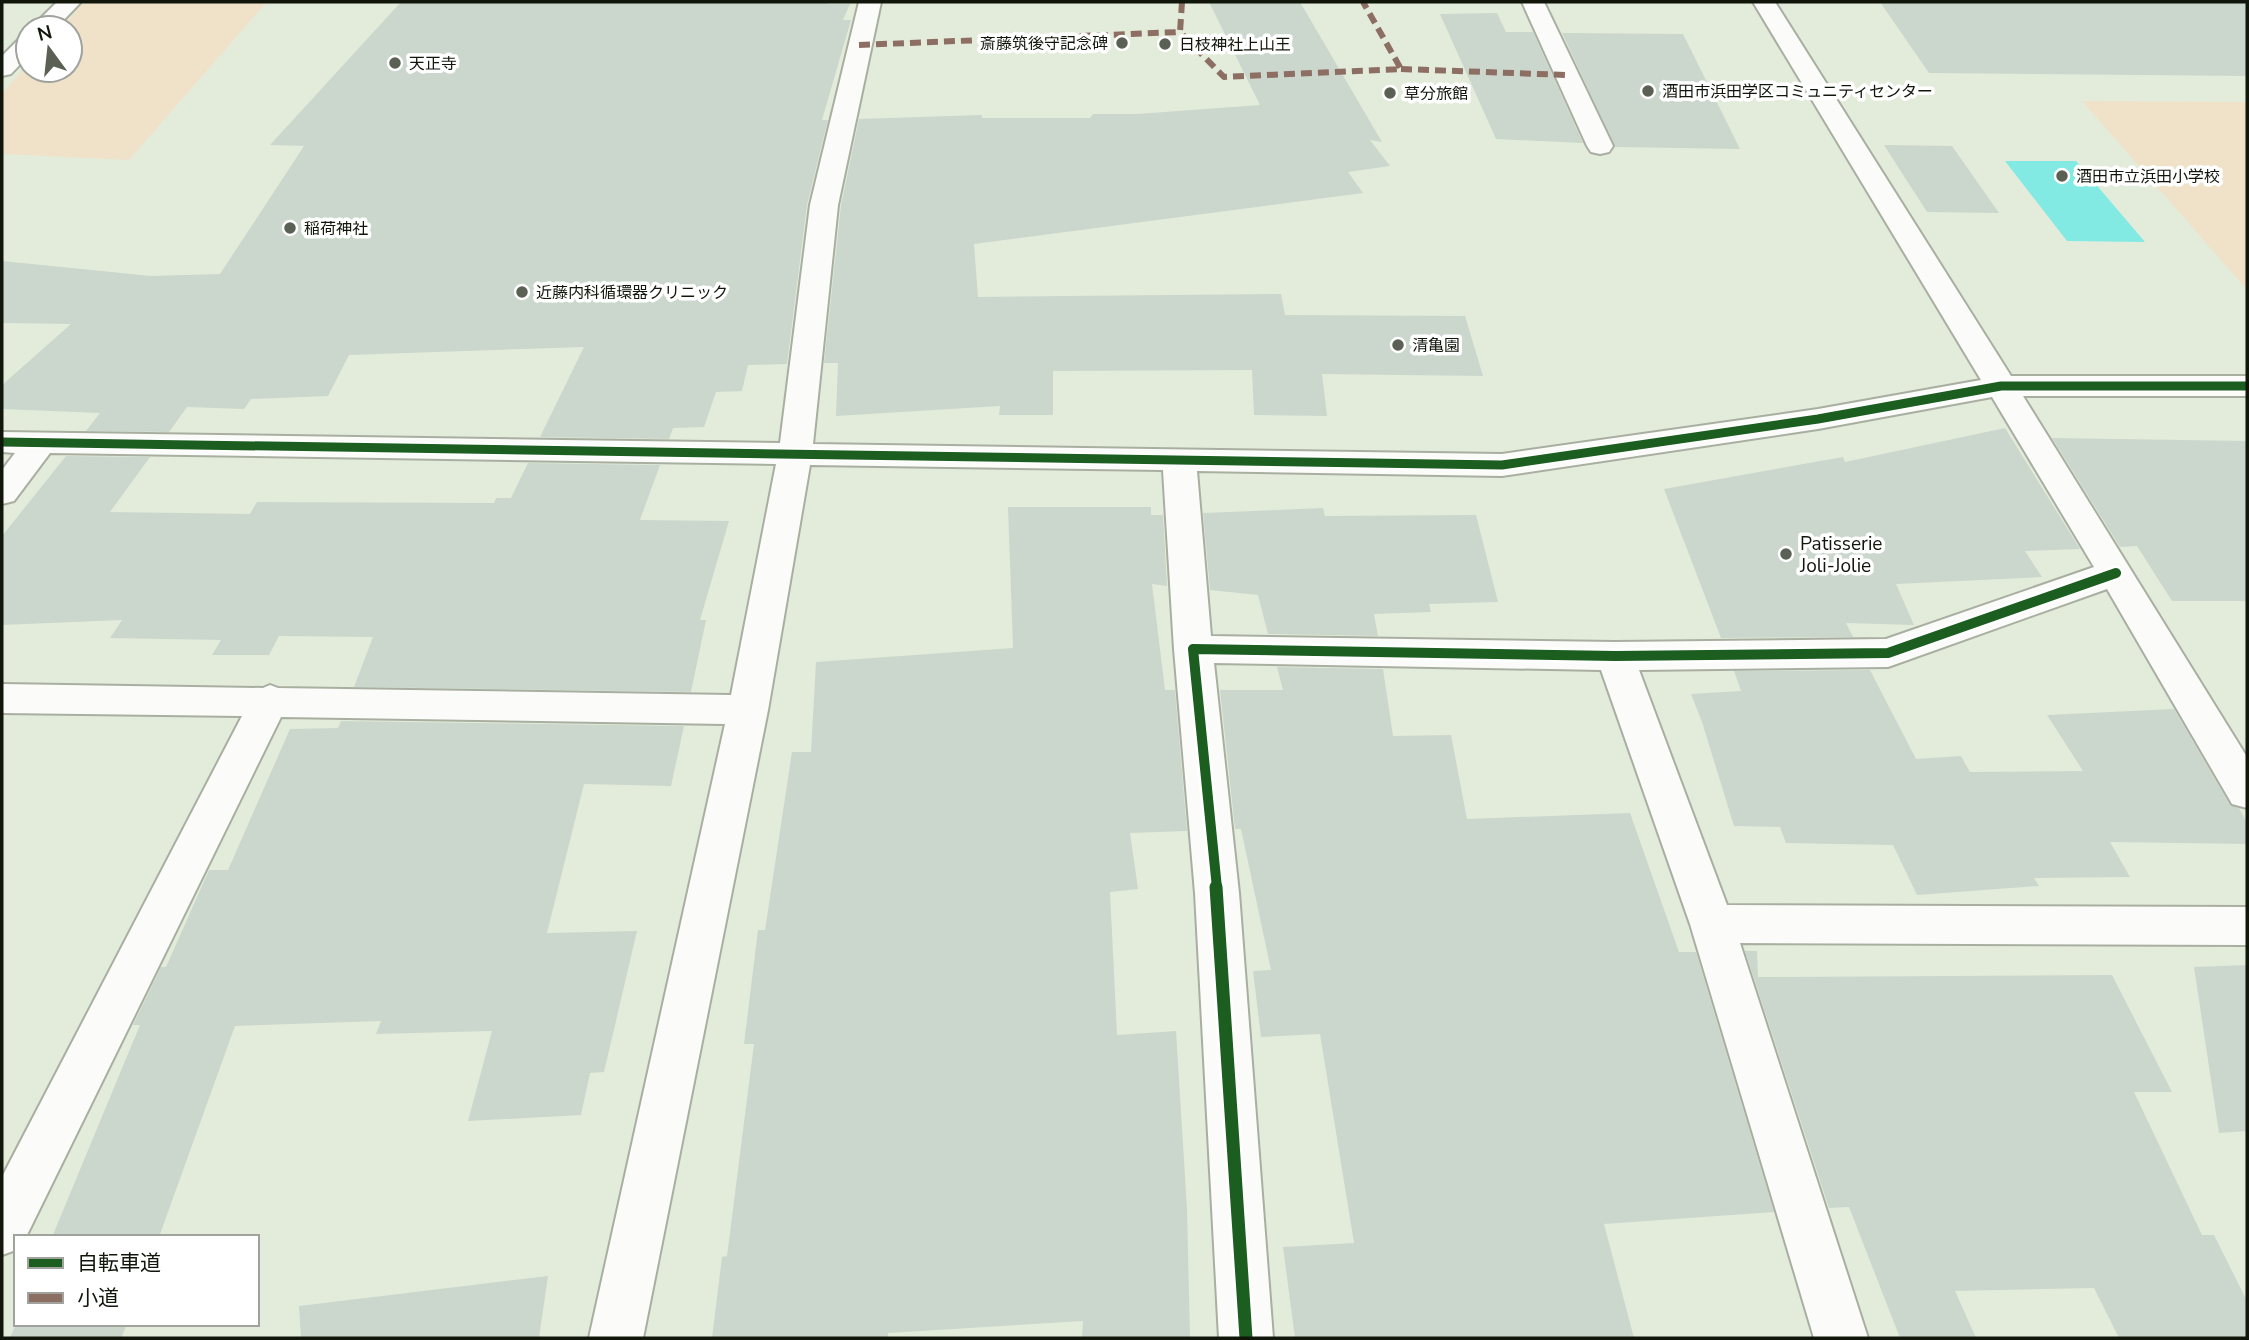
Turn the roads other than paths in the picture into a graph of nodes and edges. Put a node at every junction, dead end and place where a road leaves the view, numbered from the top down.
1 (870, 2) edge
2 (1533, 2) edge
3 (1764, 2) edge
4 (1600, 146) dead end
5 (2001, 386) junction
6 (2247, 386) edge
7 (2, 442) edge
8 (40, 443) junction
9 (795, 453) junction
10 (1180, 458) junction
11 (2, 493) edge
12 (2116, 573) junction
13 (1193, 649) junction
14 (1615, 656) junction
15 (2, 698) edge
16 (270, 700) junction
17 (748, 710) junction
18 (2247, 792) edge
19 (1712, 924) junction
20 (2247, 926) edge
21 (2, 1230) edge
22 (616, 1338) edge
23 (1246, 1338) edge
24 (1841, 1338) edge

1 - 9 street
2 - 4 street
3 - 5 street
5 - 6 street
5 - 10 street
5 - 12 street
7 - 8 street
8 - 9 street
8 - 11 street
9 - 10 street
9 - 17 street
10 - 13 street
12 - 14 street
12 - 18 street
13 - 14 street
13 - 23 street
14 - 19 street
15 - 16 street
16 - 17 street
16 - 21 street
17 - 22 street
19 - 20 street
19 - 24 street

